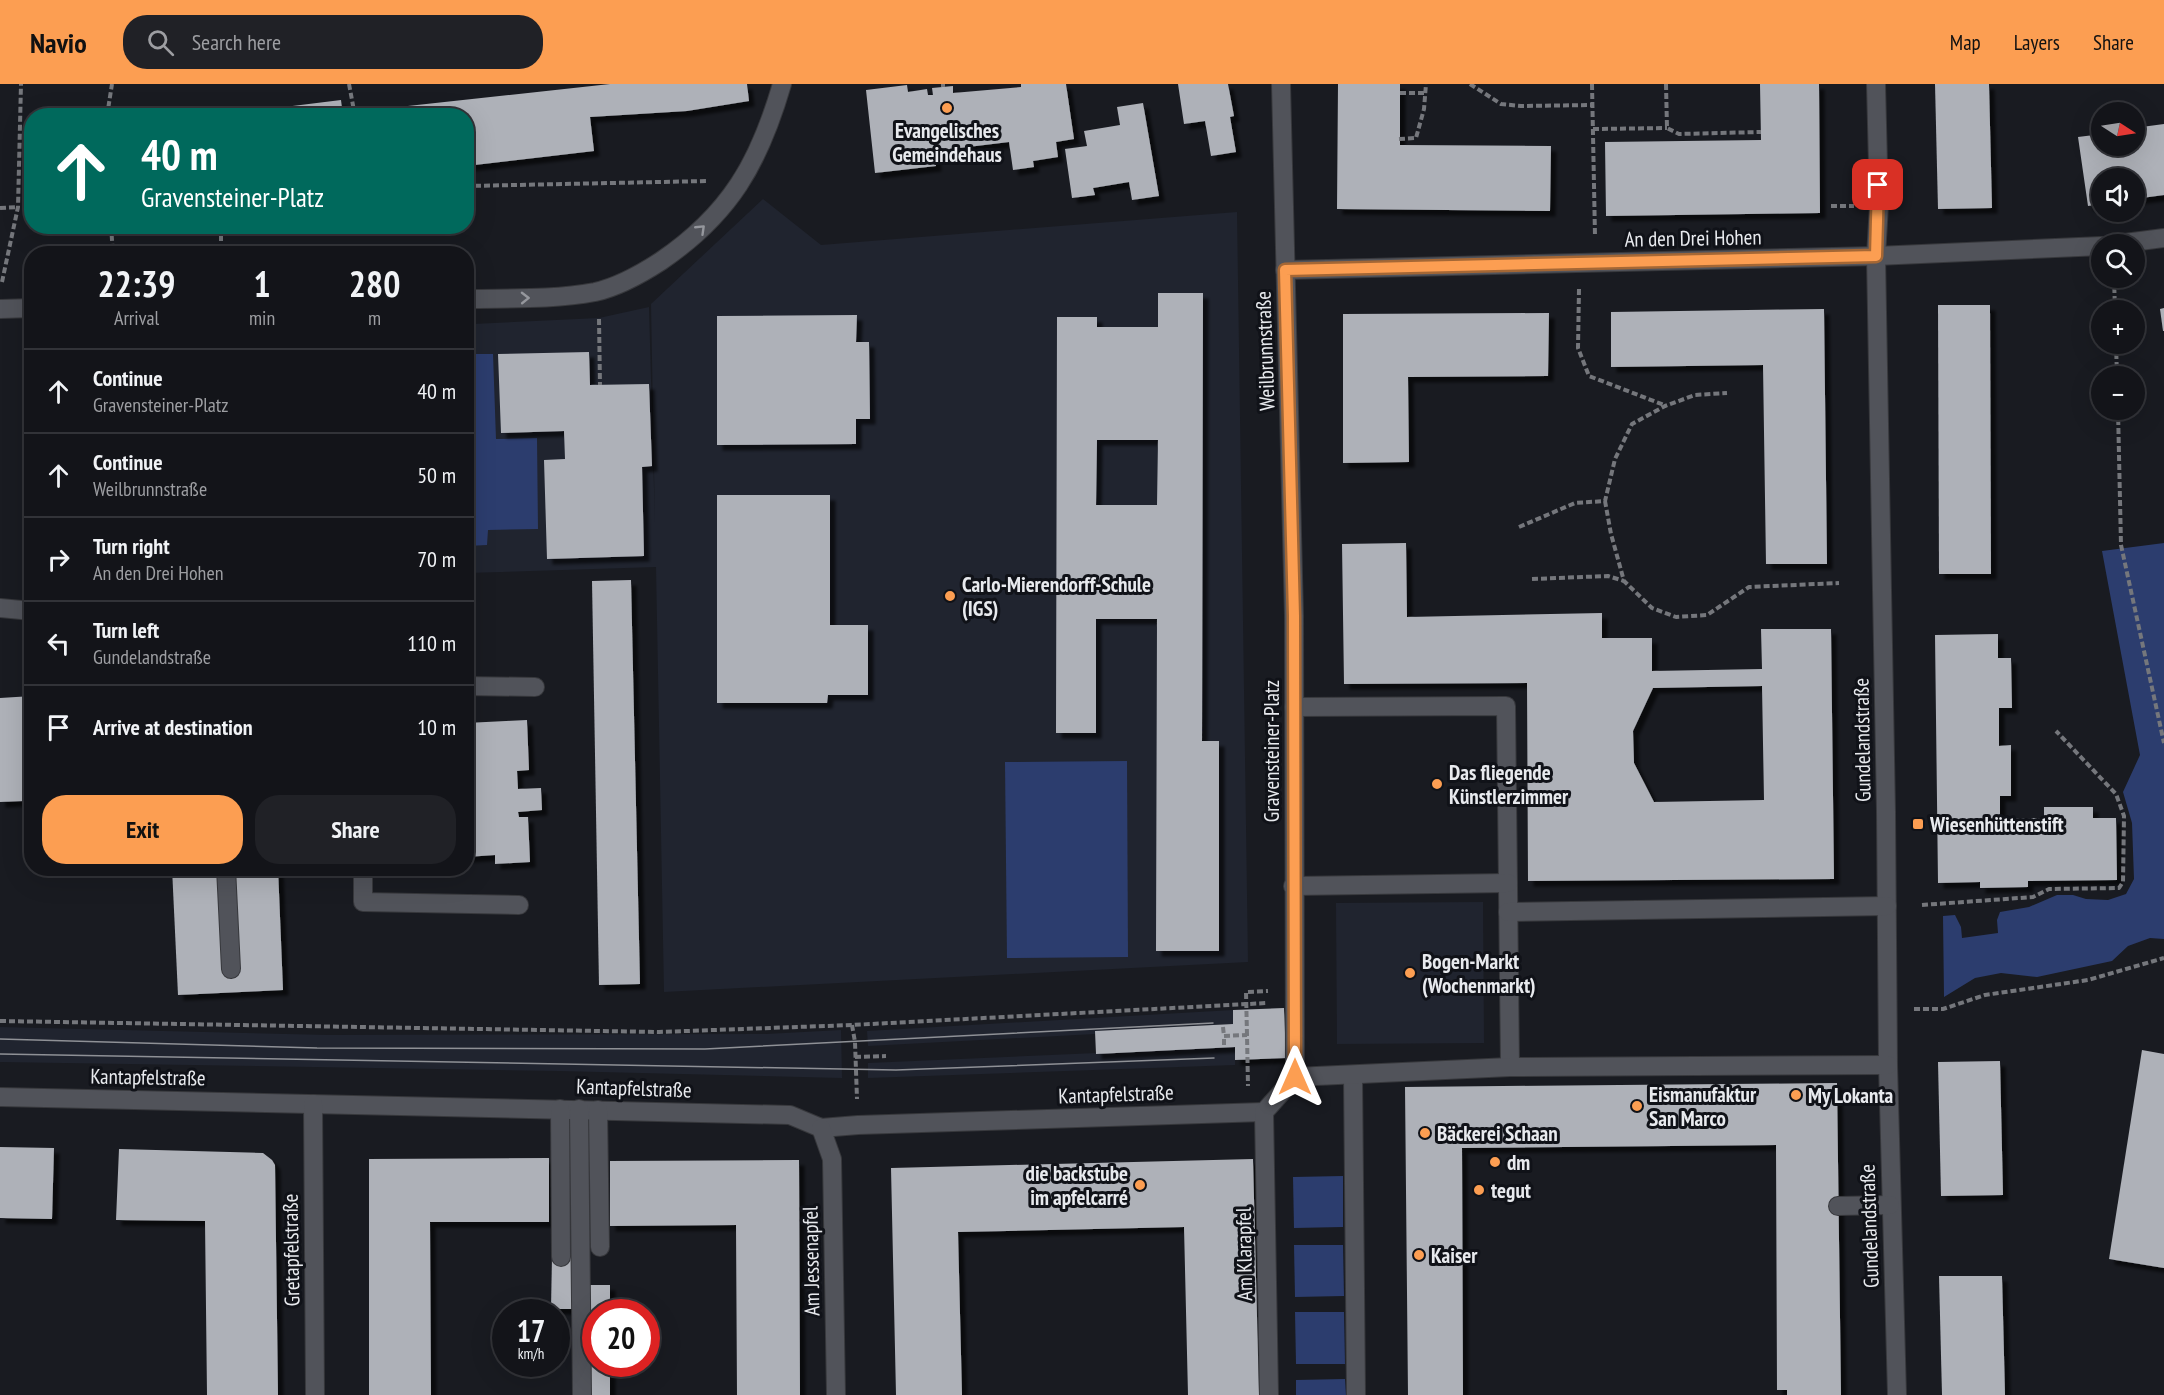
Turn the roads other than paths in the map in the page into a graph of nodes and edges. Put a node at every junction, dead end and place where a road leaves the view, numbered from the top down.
1 (782, 84) edge
2 (1281, 84) edge
3 (1876, 84) edge
4 (2164, 238) edge
5 (2145, 240) edge
6 (2091, 246) edge
7 (1876, 256) junction
8 (1285, 270) junction
9 (474, 299) edge
10 (24, 308) edge
11 (0, 309) edge
12 (0, 608) edge
13 (24, 610) edge
14 (1294, 616) joint
15 (474, 686) edge
16 (535, 687) dead end
17 (1294, 707) junction
18 (226, 876) edge
19 (363, 876) edge
20 (1508, 883) junction
21 (1293, 886) junction
22 (519, 905) dead end
23 (1887, 906) junction
24 (1508, 912) junction
25 (231, 969) dead end
26 (1887, 1065) junction
27 (1510, 1067) junction
28 (1353, 1076) junction
29 (1295, 1077) junction
30 (0, 1097) edge
31 (313, 1104) junction
32 (560, 1108) junction
33 (579, 1109) junction
34 (598, 1110) junction
35 (1264, 1112) junction
36 (821, 1128) junction
37 (1890, 1205) junction
38 (1838, 1206) dead end
39 (600, 1247) dead end
40 (561, 1257) dead end
41 (315, 1395) edge
42 (582, 1395) edge
43 (836, 1395) edge
44 (1269, 1395) edge
45 (1356, 1395) edge
46 (1896, 1395) edge

9 -> 1 street
2 - 8 street, Weilbrunnstraße
3 - 7 street, Gundelandstraße
4 - 5 street
6 - 7 street, An den Drei Hohen
7 - 8 street, An den Drei Hohen
7 - 23 street, Gundelandstraße
8 - 14 street, Weilbrunnstraße
10 - 11 street
12 - 13 street
14 - 17 street, Gravensteiner-Platz
15 - 16 street
17 - 20 street
17 - 21 street, Gravensteiner-Platz
18 - 25 street
19 - 22 street
20 - 21 street
20 - 24 street
21 - 29 street, Gravensteiner-Platz
23 - 24 street
23 - 26 street, Gundelandstraße
24 - 27 street
26 - 27 street
26 - 37 street, Gundelandstraße
27 - 28 street
28 - 29 street
28 - 45 street
29 - 35 street
30 - 31 street, Kantapfelstraße
31 - 32 street, Kantapfelstraße
31 - 41 street, Gretapfelstraße
32 - 33 street, Kantapfelstraße
32 - 40 street
33 - 34 street, Kantapfelstraße
33 - 42 street
34 - 36 street, Kantapfelstraße
34 - 39 street
35 - 36 street, Kantapfelstraße
35 - 44 street, Am Klarapfel
36 - 43 street, Am Jessenapfel
37 - 38 street
37 - 46 street, Gundelandstraße

